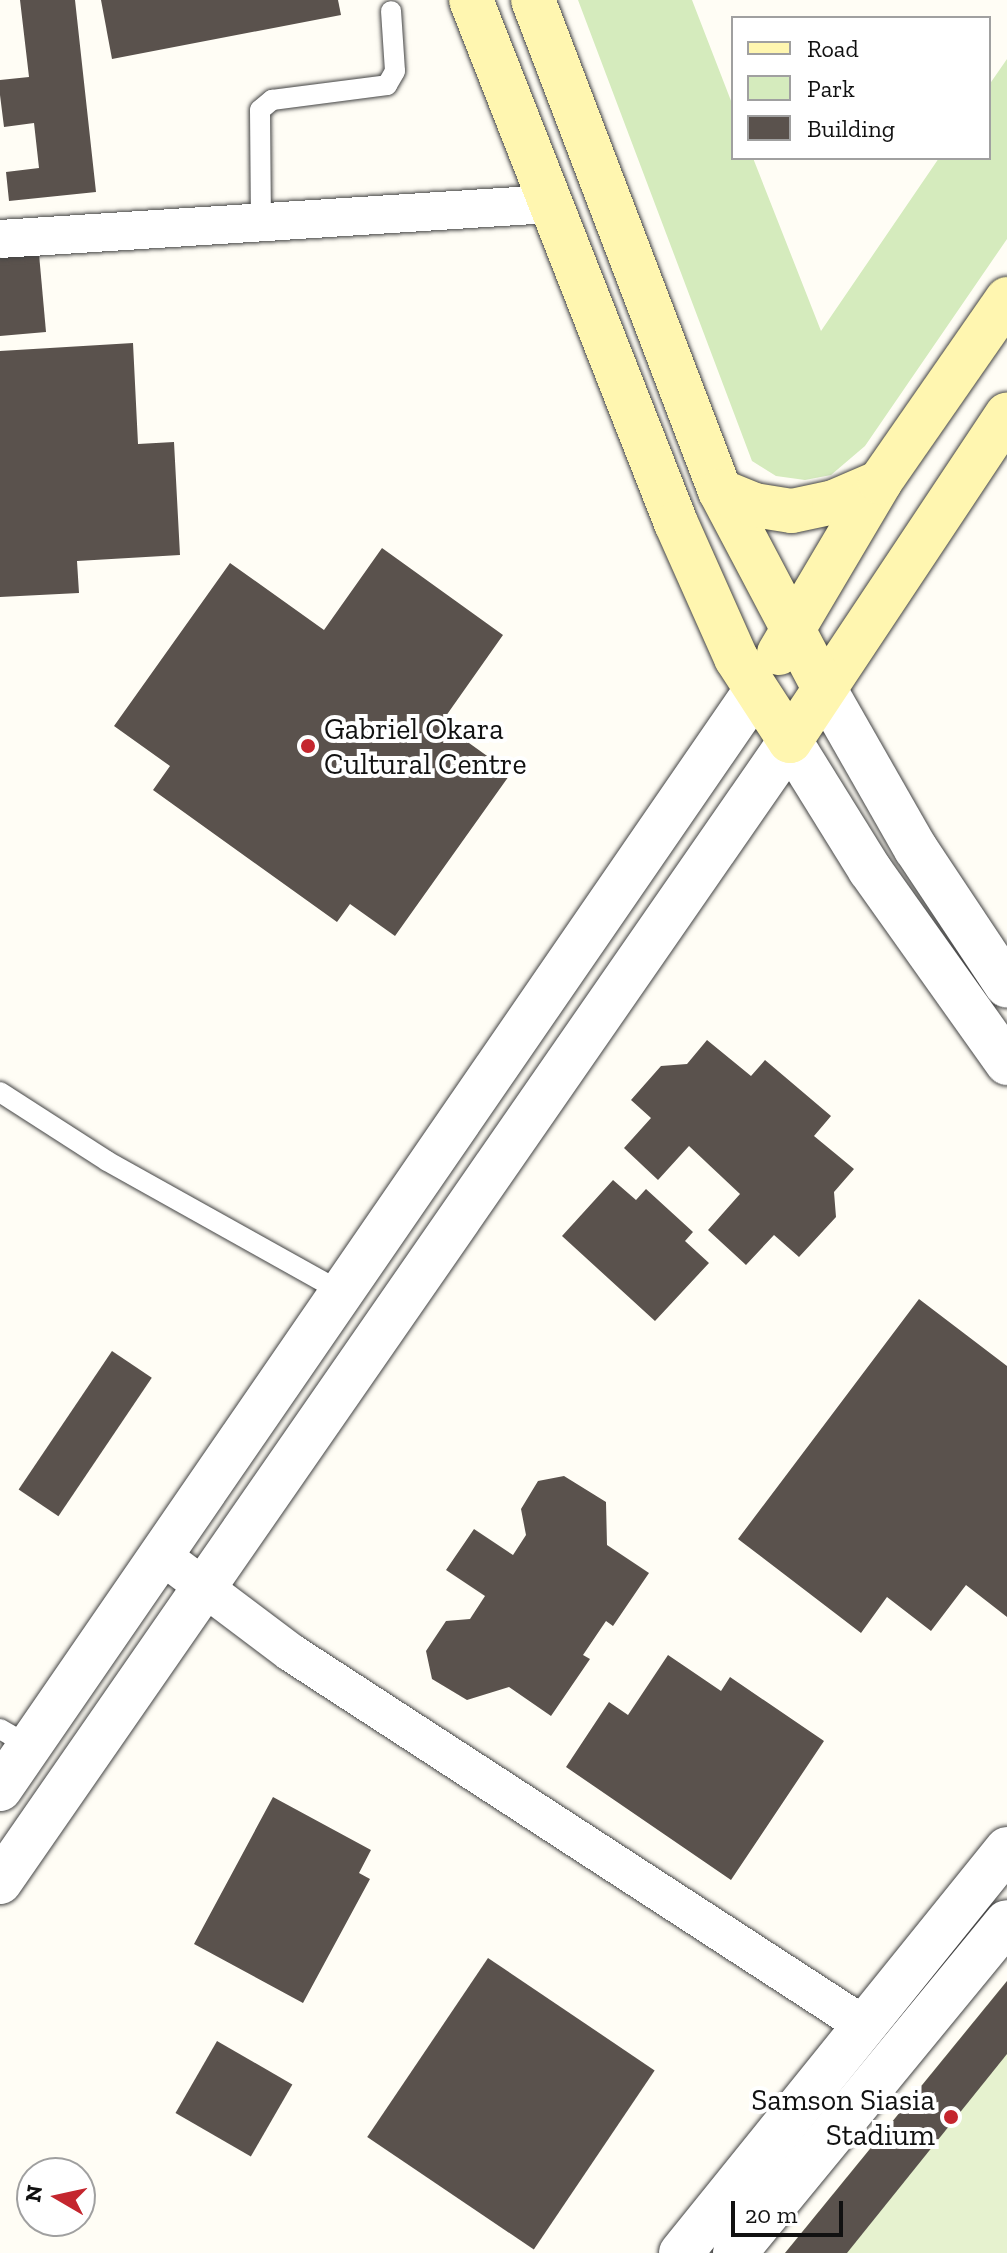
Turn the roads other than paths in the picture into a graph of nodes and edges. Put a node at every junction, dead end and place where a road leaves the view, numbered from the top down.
1 (471, 0) edge
2 (533, 0) edge
3 (391, 11) dead end
4 (548, 204) junction
5 (261, 225) junction
6 (0, 239) edge
7 (1007, 299) edge
8 (1007, 414) edge
9 (880, 482) junction
10 (720, 491) junction
11 (791, 633) junction
12 (824, 688) junction
13 (756, 690) junction
14 (790, 741) junction
15 (1007, 986) edge
16 (1007, 1063) edge
17 (0, 1092) edge
18 (343, 1293) junction
19 (160, 1554) junction
20 (200, 1587) junction
21 (14, 1738) edge
22 (0, 1789) edge
23 (1007, 1849) edge
24 (0, 1882) edge
25 (1007, 1922) edge
26 (865, 2026) junction
27 (681, 2253) edge
28 (735, 2253) edge

1 - 4 main road
2 - 10 main road
3 - 5 lane
4 - 5 street
4 - 13 main road
5 - 6 street
7 - 9 main road
8 - 12 main road
9 - 10 main road
9 - 11 main road
10 - 11 main road
11 - 12 main road
11 - 13 main road
12 - 14 main road
12 - 15 street
13 - 14 main road
13 - 18 street
14 - 16 street
14 - 20 street
17 - 18 lane
18 - 19 street
19 - 20 street
19 - 21 street
20 - 24 street
20 - 26 street
21 - 22 street
23 - 26 street
25 - 28 street
26 - 27 street

